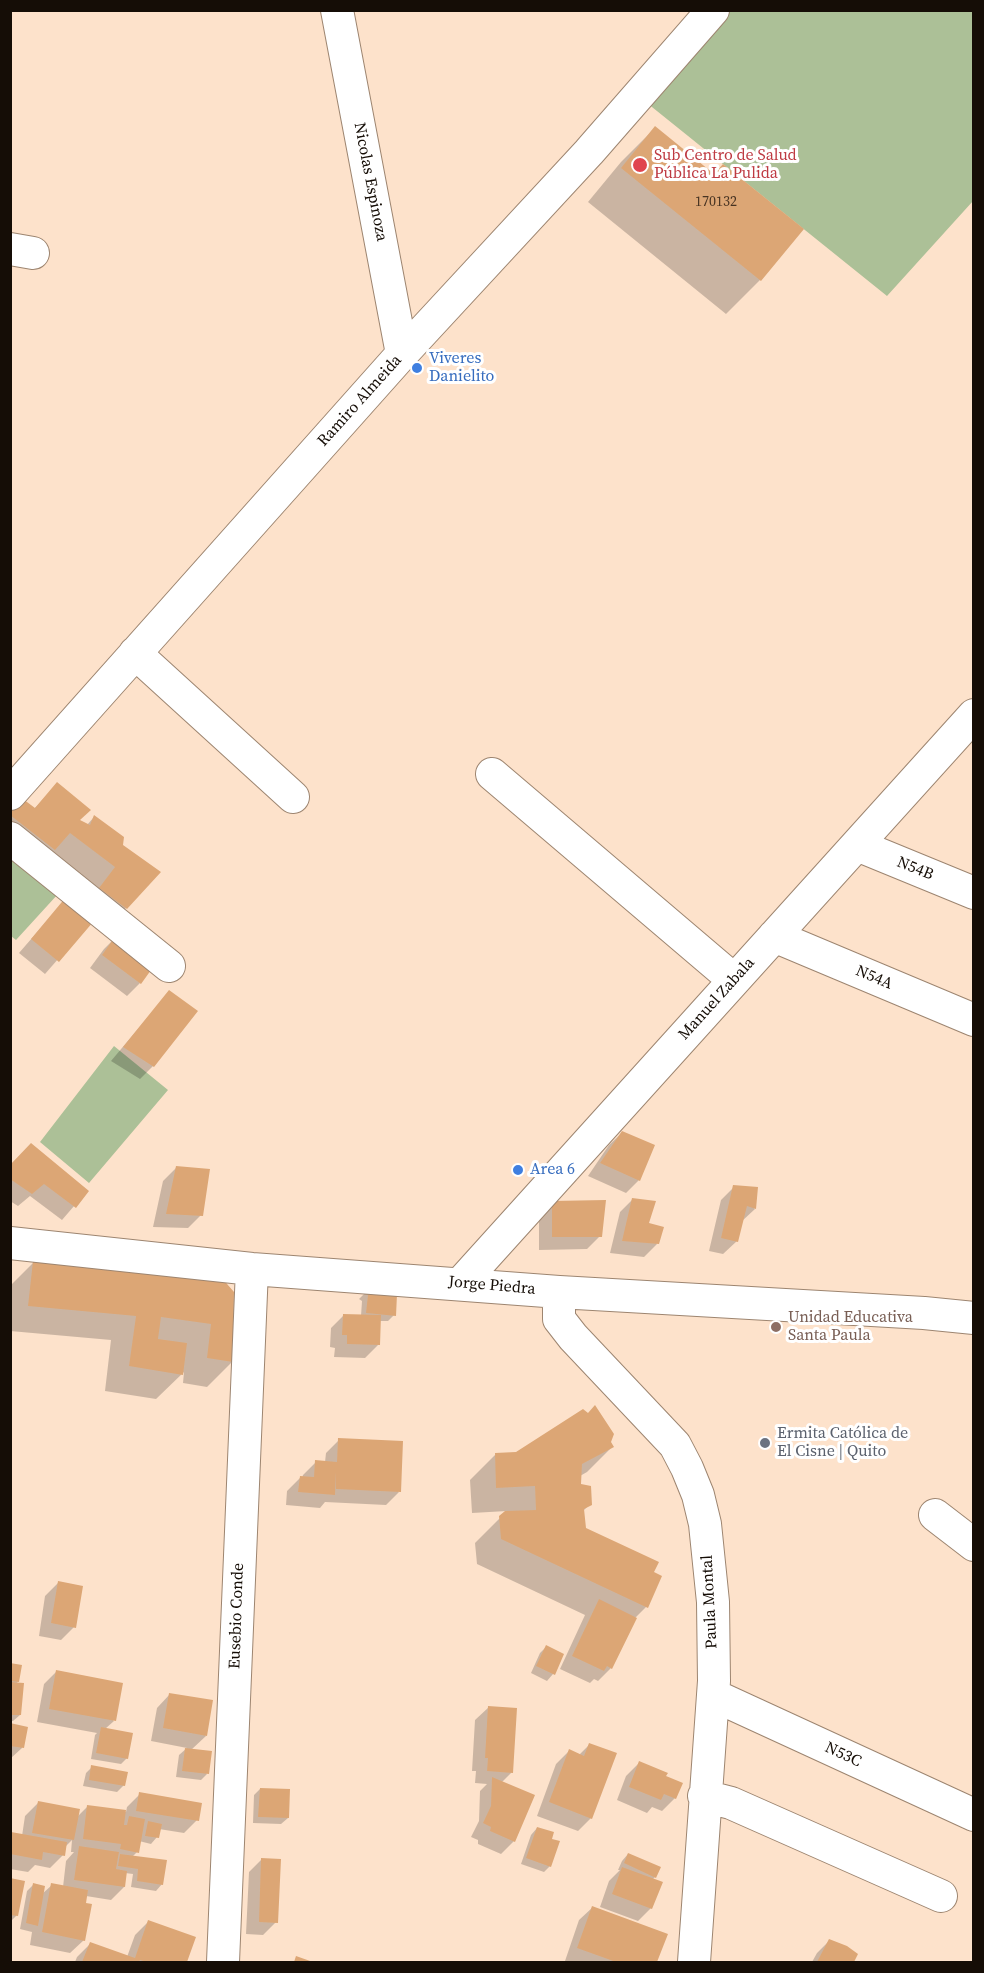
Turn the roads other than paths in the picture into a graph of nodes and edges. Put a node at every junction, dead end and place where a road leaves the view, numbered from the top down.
1 (337, 10) edge
2 (712, 10) edge
3 (402, 354) junction
4 (135, 653) junction
5 (974, 715) edge
6 (492, 774) dead end
7 (10, 794) edge
8 (293, 797) dead end
9 (10, 838) edge
10 (857, 845) junction
11 (974, 893) edge
12 (774, 936) junction
13 (170, 966) dead end
14 (734, 980) junction
15 (974, 1020) edge
16 (10, 1243) edge
17 (252, 1269) junction
18 (461, 1283) junction
19 (559, 1292) junction
20 (974, 1318) edge
21 (935, 1515) dead end
22 (974, 1545) edge
23 (713, 1695) junction
24 (704, 1796) junction
25 (974, 1815) edge
26 (941, 1896) dead end
27 (222, 1962) edge
28 (694, 1962) edge

1 - 3 street, Nicolas Espinoza
2 - 3 street, Ramiro Almeida
3 - 4 street, Ramiro Almeida
4 - 7 street, Ramiro Almeida
4 - 8 street
5 - 10 street, Manuel Zabala
6 - 14 street
9 - 13 street
10 - 11 street, N54B
10 - 12 street, Manuel Zabala
12 - 14 street, Manuel Zabala
12 - 15 street, N54A
14 - 18 street, Manuel Zabala
16 - 17 street, Jorge Piedra
17 - 18 street, Jorge Piedra
17 - 27 street, Eusebio Conde
18 - 19 street, Jorge Piedra
19 - 20 street, Jorge Piedra
19 - 23 street, Paula Montal
21 - 22 street
23 - 24 street, Paula Montal
23 - 25 street, N53C
24 - 26 street
24 - 28 street, Paula Montal

